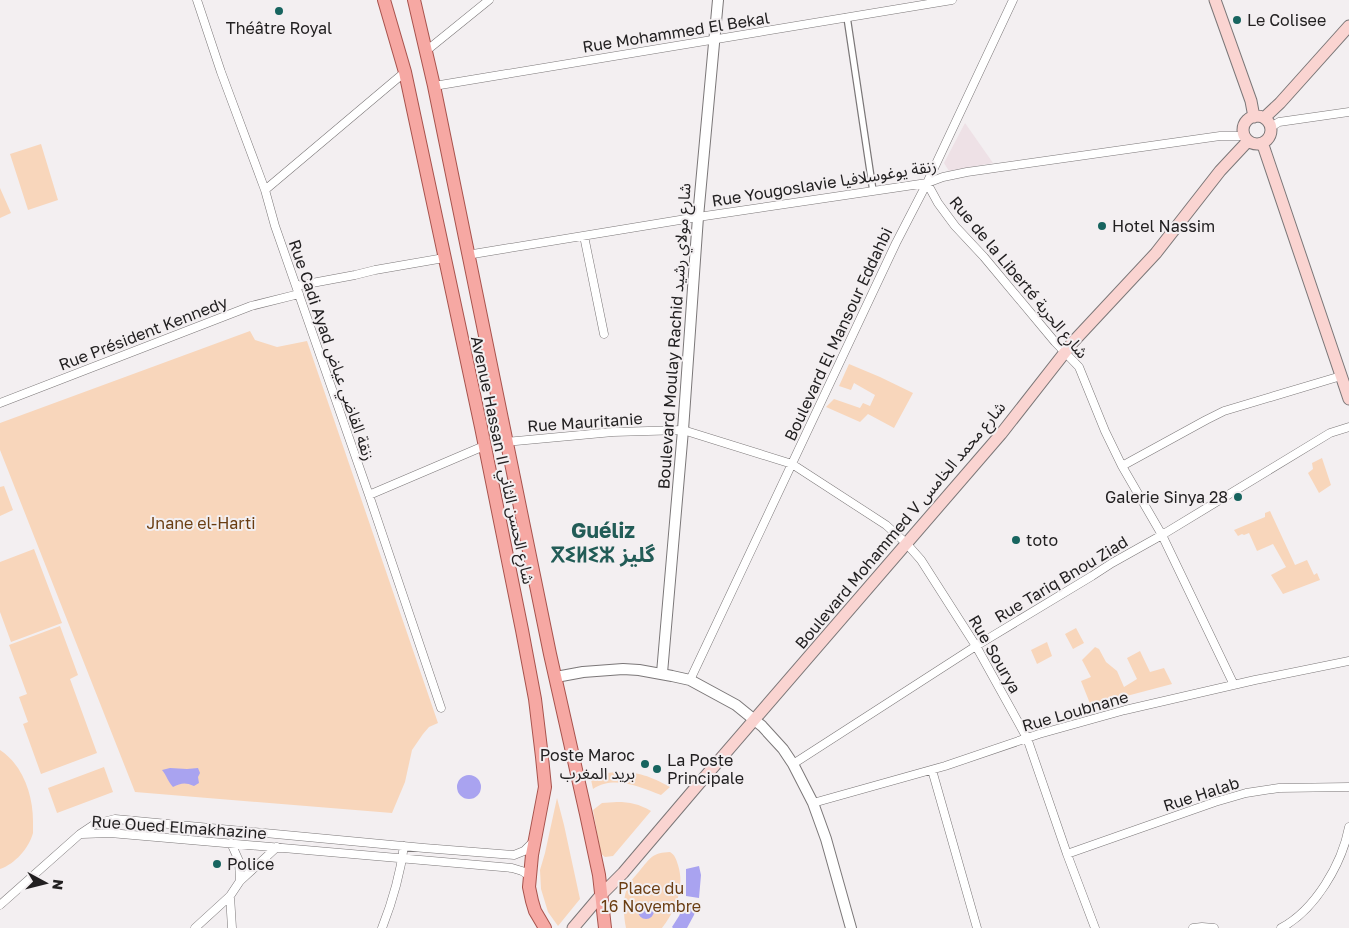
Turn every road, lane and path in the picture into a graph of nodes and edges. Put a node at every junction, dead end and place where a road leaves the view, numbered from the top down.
1 (197, 0) edge
2 (384, 0) edge
3 (414, 0) edge
4 (489, 0) edge
5 (718, 0) edge
6 (952, 0) edge
7 (1014, 0) edge
8 (1215, 0) edge
9 (847, 17) junction
10 (1349, 26) edge
11 (714, 39) junction
12 (426, 51) junction
13 (404, 72) junction
14 (434, 86) junction
15 (1349, 112) edge
16 (1263, 120) junction
17 (1246, 139) junction
18 (1260, 144) junction
19 (927, 183) junction
20 (265, 190) junction
21 (873, 190) junction
22 (698, 217) junction
23 (584, 236) junction
24 (468, 255) junction
25 (444, 258) junction
26 (297, 290) junction
27 (604, 334) dead end
28 (1065, 353) junction
29 (1341, 376) junction
30 (1349, 399) edge
31 (0, 403) edge
32 (1349, 427) edge
33 (682, 430) junction
34 (506, 442) junction
35 (484, 446) junction
36 (792, 464) junction
37 (1122, 466) junction
38 (369, 495) junction
39 (1162, 535) junction
40 (906, 543) junction
41 (976, 646) junction
42 (1349, 662) edge
43 (662, 674) junction
44 (556, 677) junction
45 (690, 680) junction
46 (1234, 685) junction
47 (441, 708) dead end
48 (754, 721) junction
49 (1027, 738) junction
50 (793, 764) junction
51 (932, 770) junction
52 (1349, 787) edge
53 (813, 803) junction
54 (1349, 827) edge
55 (80, 834) junction
56 (535, 840) junction
57 (231, 843) junction
58 (404, 846) junction
59 (277, 847) junction
60 (1067, 854) junction
61 (402, 858) junction
62 (530, 876) junction
63 (240, 881) junction
64 (602, 894) junction
65 (230, 896) junction
66 (0, 905) edge
67 (195, 928) edge
68 (232, 928) edge
69 (382, 928) edge
70 (545, 928) edge
71 (573, 928) edge
72 (605, 928) edge
73 (851, 928) edge
74 (977, 928) edge
75 (1095, 928) edge
76 (1193, 928) edge
77 (1214, 928) edge
78 (1281, 928) edge

1 - 20 street, Rue Cadi Ayad زنقة القاضي عياض
2 - 13 main road, Avenue Hassan II شارع الحسن الثاني
3 - 12 main road, Avenue Hassan II شارع الحسن الثاني
4 - 12 street
5 - 11 street, Boulevard Moulay Rachid شارع مولاي رشيد
6 - 9 street, Rue Mohammed El Bekal
7 - 19 street, Boulevard El Mansour Eddahbi
8 - 16 main road
9 - 11 street, Rue Mohammed El Bekal
9 - 21 street
10 - 16 main road
11 - 14 street, Rue Mohammed El Bekal
11 - 22 street, Boulevard Moulay Rachid شارع مولاي رشيد
12 - 14 main road, Avenue Hassan II شارع الحسن الثاني
13 - 20 street
13 - 25 main road, Avenue Hassan II شارع الحسن الثاني
14 - 24 main road, Avenue Hassan II شارع الحسن الثاني
15 - 16 street
16 - 17 main road
16 - 18 main road
17 - 18 main road
17 - 19 street, Rue Yougoslavie زنقة يوغوسلافيا
17 - 28 main road, Boulevard Mohammed V شارع محمد الخامس
18 - 29 main road
19 - 21 street, Rue Yougoslavie زنقة يوغوسلافيا
19 - 28 street, Rue de la Liberté شارع الحرية
19 - 36 street, Boulevard El Mansour Eddahbi
20 - 26 street, Rue Cadi Ayad زنقة القاضي عياض
21 - 22 street, Rue Yougoslavie زنقة يوغوسلافيا
22 - 23 street, Rue Yougoslavie زنقة يوغوسلافيا
22 - 33 street, Boulevard Moulay Rachid شارع مولاي رشيد
23 - 24 street, Rue Yougoslavie زنقة يوغوسلافيا
23 - 27 street
24 - 34 main road, Avenue Hassan II شارع الحسن الثاني
25 - 26 street
25 - 35 main road, Avenue Hassan II شارع الحسن الثاني
26 - 31 street, Rue Président Kennedy
26 - 38 street, Rue Cadi Ayad زنقة القاضي عياض
28 - 37 street, Rue de la Liberté شارع الحرية
28 - 40 main road, Boulevard Mohammed V شارع محمد الخامس
29 - 30 main road
29 - 37 street
32 - 39 street, Rue Tariq Bnou Ziad
33 - 34 street, Rue Mauritanie
33 - 36 street, Rue Mauritanie
33 - 43 street, Boulevard Moulay Rachid شارع مولاي رشيد
34 - 44 main road, Avenue Hassan II شارع الحسن الثاني
35 - 38 street
35 - 56 main road, Avenue Hassan II شارع الحسن الثاني
36 - 40 street, Rue Mauritanie
36 - 45 street, Boulevard El Mansour Eddahbi
37 - 39 street, Rue de la Liberté شارع الحرية
38 - 47 street, Rue Cadi Ayad زنقة القاضي عياض
39 - 41 street, Rue Tariq Bnou Ziad
39 - 46 street, Rue de la Liberté شارع الحرية
40 - 41 street, Rue Sourya
40 - 48 main road, Boulevard Mohammed V شارع محمد الخامس
41 - 49 street, Rue Sourya
41 - 50 street, Rue Tariq Bnou Ziad
42 - 46 street, Rue Loubnane
43 - 44 street
43 - 45 street
44 - 64 main road, Avenue Hassan II شارع الحسن الثاني
45 - 48 street
46 - 49 street, Rue Loubnane
48 - 50 street
48 - 64 main road, Boulevard Mohammed V شارع محمد الخامس
49 - 51 street, Rue Loubnane
49 - 60 street, Rue Sourya
50 - 53 street
51 - 53 street, Rue Loubnane
51 - 74 street
52 - 60 street, Rue Halab
53 - 73 street
54 - 78 street
55 - 57 street, Rue Oued Elmakhazine
55 - 58 street, Rue Oued Elmakhazine
55 - 66 street
56 - 58 street, Rue Oued Elmakhazine
56 - 62 main road, Avenue Hassan II شارع الحسن الثاني
57 - 59 street, Rue Oued Elmakhazine
57 - 63 street
58 - 61 street
59 - 61 street, Rue Oued Elmakhazine
59 - 63 street
60 - 75 street, Rue Sourya
61 - 62 street, Rue Oued Elmakhazine
61 - 69 street
62 - 70 main road, Avenue Hassan II شارع الحسن الثاني
63 - 65 street
64 - 71 main road, Boulevard Mohammed V شارع محمد الخامس
64 - 72 main road, Avenue Hassan II شارع الحسن الثاني
65 - 67 street
65 - 68 street
76 - 77 street

